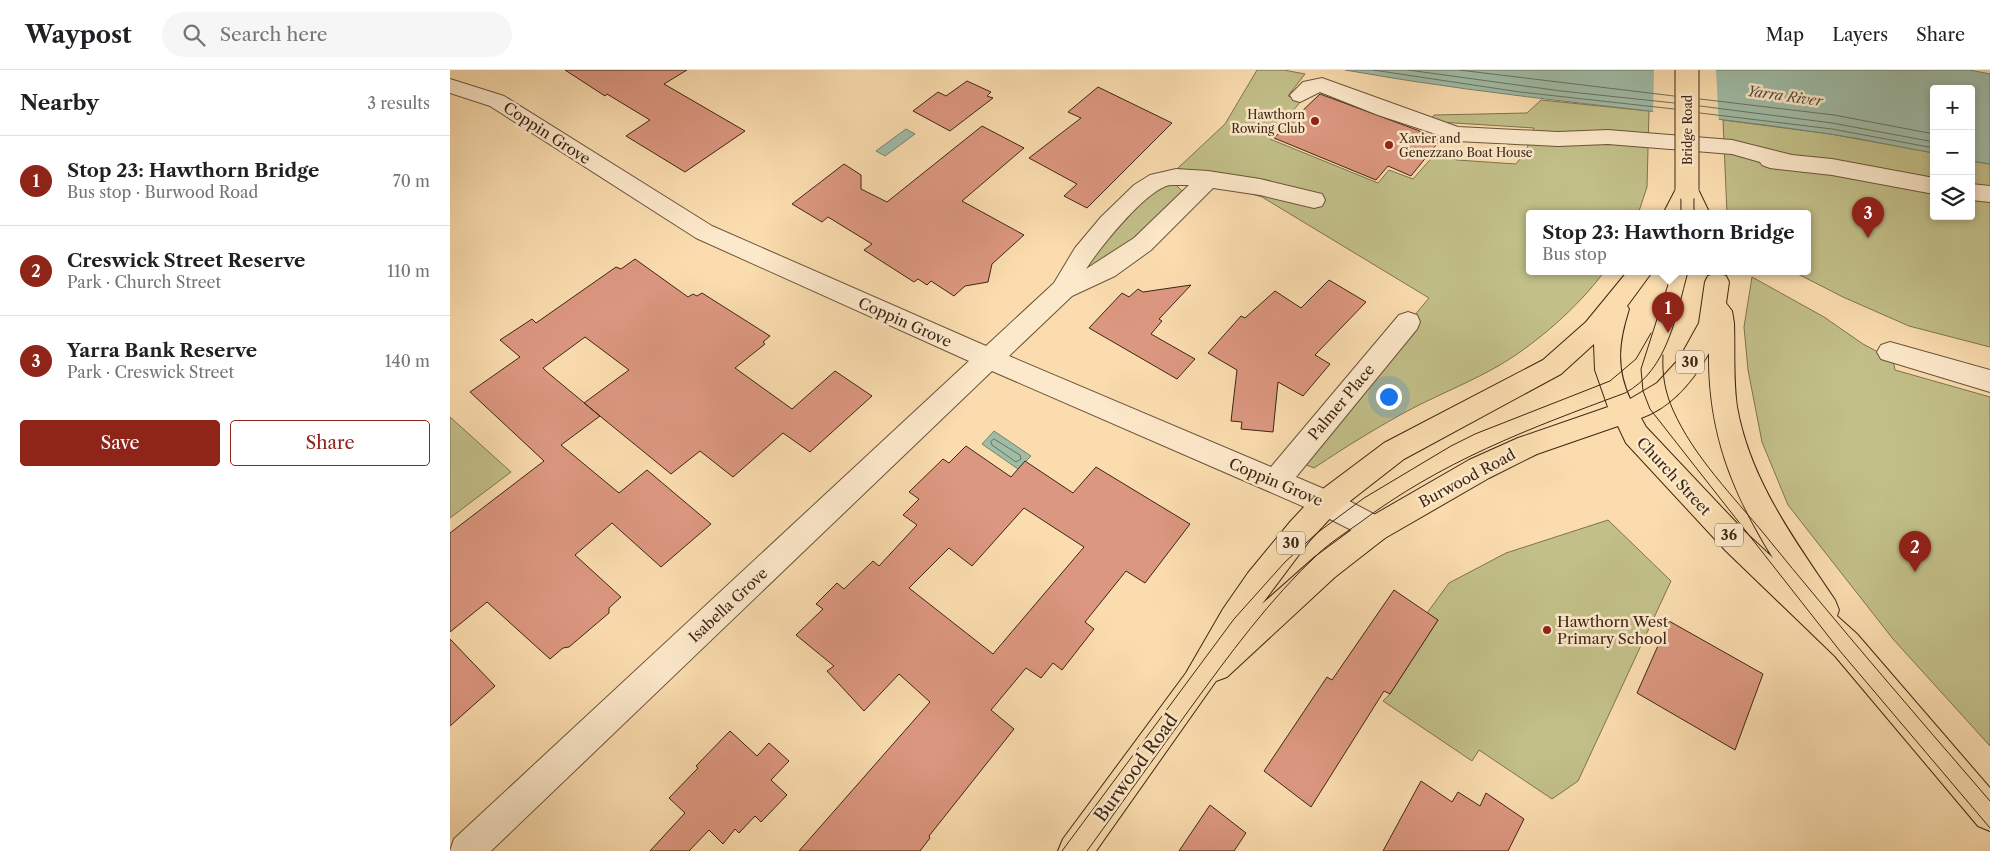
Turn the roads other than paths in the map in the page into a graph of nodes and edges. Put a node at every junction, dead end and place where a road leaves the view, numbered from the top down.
1 (1687, 70) edge
2 (450, 86) edge
3 (1300, 95) dead end
4 (1208, 179) junction
5 (1930, 185) edge
6 (1687, 189) junction
7 (1975, 192) edge
8 (1990, 194) edge
9 (1314, 200) dead end
10 (1676, 210) edge
11 (1696, 210) edge
12 (1716, 277) edge
13 (1633, 281) edge
14 (1063, 289) junction
15 (1408, 322) dead end
16 (1890, 352) dead end
17 (990, 359) junction
18 (1990, 381) edge
19 (1623, 414) junction
20 (1275, 482) junction
21 (1326, 503) junction
22 (1375, 529) junction
23 (1846, 645) junction
24 (1197, 684) junction
25 (1990, 814) edge
26 (466, 851) edge
27 (1075, 851) edge

1 - 6 main road, Bridge Road, bridge
2 - 17 street, Coppin Grove
3 - 5 street
4 - 9 street
4 - 14 street
4 - 14 street
6 - 10 main road, Bridge Road
6 - 11 main road, Bridge Road
7 - 8 street
12 - 19 main road, Burwood Road / 30
12 - 23 main road, Church Street / 36
13 - 19 main road, Church Street / 36
13 - 21 main road, Burwood Road / 30
14 - 17 street, Isabella Grove
15 - 20 street, Palmer Place
16 - 18 street
17 - 20 street, Coppin Grove
17 - 26 street, Isabella Grove
19 - 22 main road, Burwood Road / 30
19 - 23 main road, Church Street / 36
20 - 21 street, Coppin Grove
21 - 22 street, Coppin Grove
21 - 24 main road, Burwood Road / 30
22 - 24 main road, Burwood Road / 30
23 - 25 main road, Church Street / 36
24 - 27 main road, Burwood Road / 30

